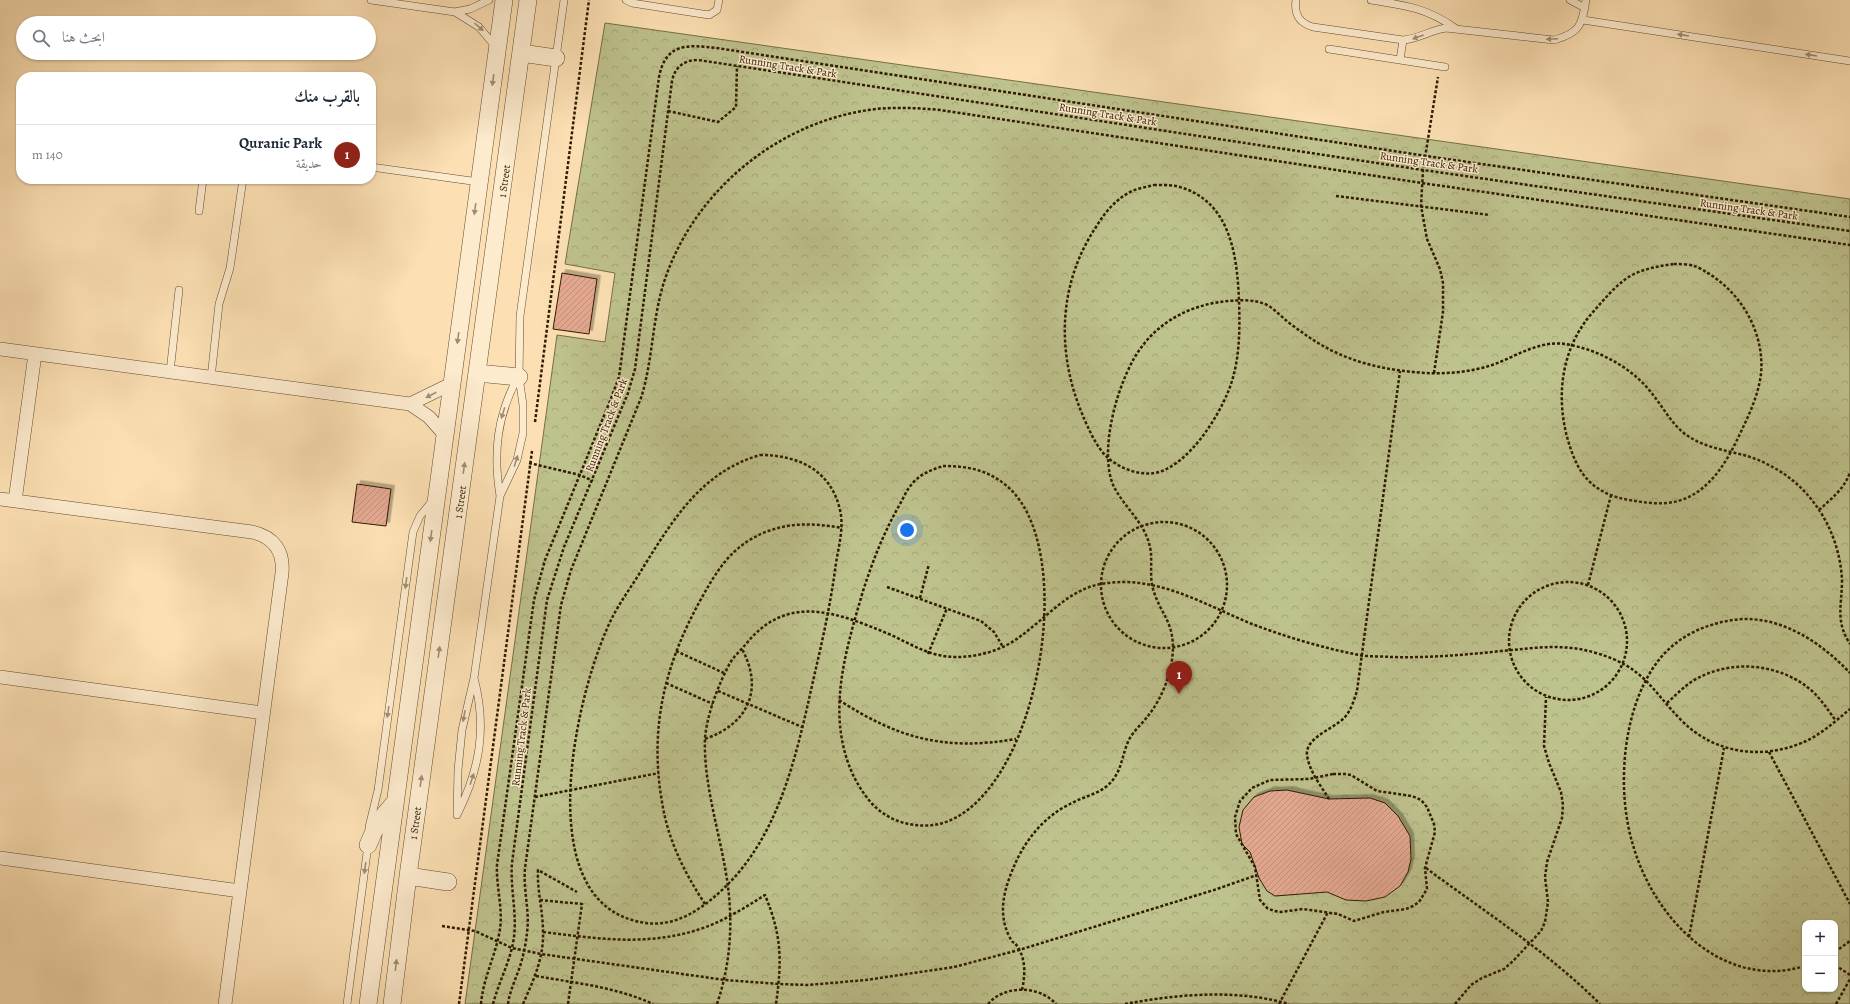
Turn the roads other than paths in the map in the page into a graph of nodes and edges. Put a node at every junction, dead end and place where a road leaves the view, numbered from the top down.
1 (371, 0) edge
2 (489, 0) edge
3 (504, 0) edge
4 (528, 0) edge
5 (564, 0) edge
6 (626, 0) edge
7 (719, 0) edge
8 (1296, 0) edge
9 (1371, 0) edge
10 (1570, 0) edge
11 (1586, 0) edge
12 (1584, 8) junction
13 (455, 12) junction
14 (1583, 20) junction
15 (1455, 28) junction
16 (1403, 40) junction
17 (497, 49) junction
18 (1329, 50) dead end
19 (521, 53) junction
20 (556, 58) junction
21 (1400, 60) junction
22 (1850, 61) edge
23 (1442, 67) road end
24 (376, 168) edge
25 (479, 182) junction
26 (202, 184) edge
27 (241, 184) edge
28 (199, 211) dead end
29 (179, 290) dead end
30 (0, 349) edge
31 (35, 354) junction
32 (170, 372) junction
33 (477, 373) junction
34 (518, 377) junction
35 (211, 378) junction
36 (451, 384) junction
37 (410, 404) junction
38 (444, 434) junction
39 (436, 496) junction
40 (500, 496) junction
41 (0, 499) edge
42 (15, 500) junction
43 (0, 677) edge
44 (474, 678) junction
45 (264, 713) junction
46 (395, 802) junction
47 (368, 845) junction
48 (0, 858) edge
49 (408, 876) junction
50 (448, 882) dead end
51 (240, 891) junction
52 (225, 1004) edge
53 (347, 1004) edge
54 (368, 1004) edge
55 (392, 1004) edge

1 - 13 lane
2 - 13 lane
3 - 17 street, 1 Street
4 - 19 street, 1 Street
5 - 20 lane
6 - 7 lane
8 - 16 lane
9 - 15 lane
10 - 12 lane
11 - 12 lane
12 - 14 lane
13 -> 17 lane
14 -> 15 lane
22 -> 14 lane
15 -> 16 lane
16 - 21 lane
17 -> 25 street, 1 Street
18 - 21 lane
19 - 20 street
19 - 33 street, 1 Street
20 - 34 lane
21 - 23 lane
24 - 25 lane
25 -> 36 street, 1 Street
26 - 28 lane
27 - 35 lane
29 - 32 lane
30 - 31 street
31 - 32 street
31 - 42 street
32 - 35 street
33 - 34 street
49 -> 33 street, 1 Street
34 -> 40 lane
40 -> 34 lane
35 - 37 street
36 -> 37 street
36 - 38 street, 1 Street
37 - 38 street
38 - 39 street, 1 Street
39 -> 46 street, 1 Street
39 -> 47 lane
40 - 44 lane
41 - 42 street
42 - 45 street
43 - 45 street
44 -> 44 lane
45 - 51 street
46 - 47 street
46 - 54 street, 1 Street
47 -> 53 lane
48 - 51 street
49 - 50 street
55 -> 49 street, 1 Street
51 - 52 street

